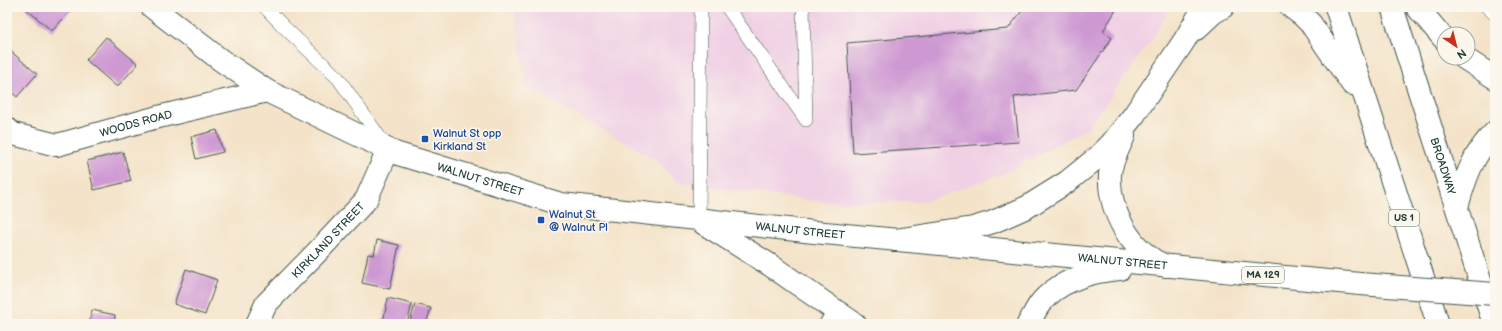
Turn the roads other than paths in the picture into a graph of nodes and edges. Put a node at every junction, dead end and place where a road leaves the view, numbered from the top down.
1 (152, 7) edge
2 (265, 7) edge
3 (701, 7) edge
4 (727, 7) edge
5 (803, 7) edge
6 (1204, 7) edge
7 (1223, 7) edge
8 (1291, 7) edge
9 (1336, 7) edge
10 (1392, 7) edge
11 (1417, 7) edge
12 (1487, 7) edge
13 (1495, 14) edge
14 (1436, 30) edge
15 (1184, 41) junction
16 (1476, 66) edge
17 (1495, 78) edge
18 (267, 91) junction
19 (1369, 112) junction
20 (1134, 115) junction
21 (7, 129) edge
22 (1495, 132) edge
23 (388, 150) junction
24 (1457, 207) junction
25 (699, 220) junction
26 (895, 240) junction
27 (1166, 266) junction
28 (1495, 294) edge
29 (841, 320) edge
30 (257, 324) edge
31 (1028, 324) edge
32 (1438, 324) edge
33 (1494, 324) edge

1 - 18 main road, WALNUT STREET
2 - 23 lane
3 - 25 lane
4 - 5 lane
6 - 15 main road
7 - 15 main road, MA 129
8 - 19 main road
9 - 19 main road, US 1
10 - 24 main road, BROADWAY
11 - 14 main road
12 - 13 lane
15 - 20 main road, MA 129
16 - 17 main road
18 - 21 main road, WOODS ROAD
18 - 23 main road, WALNUT STREET
19 - 32 main road, US 1
20 - 26 main road
20 - 27 main road, MA 129
22 - 24 main road
23 - 25 main road, WALNUT STREET
23 - 30 main road, KIRKLAND STREET
24 - 33 main road, BROADWAY
25 - 26 main road, WALNUT STREET
25 - 29 main road
26 - 27 main road, WALNUT STREET
27 - 28 main road, WALNUT STREET / MA 129, bridge
27 - 31 main road

